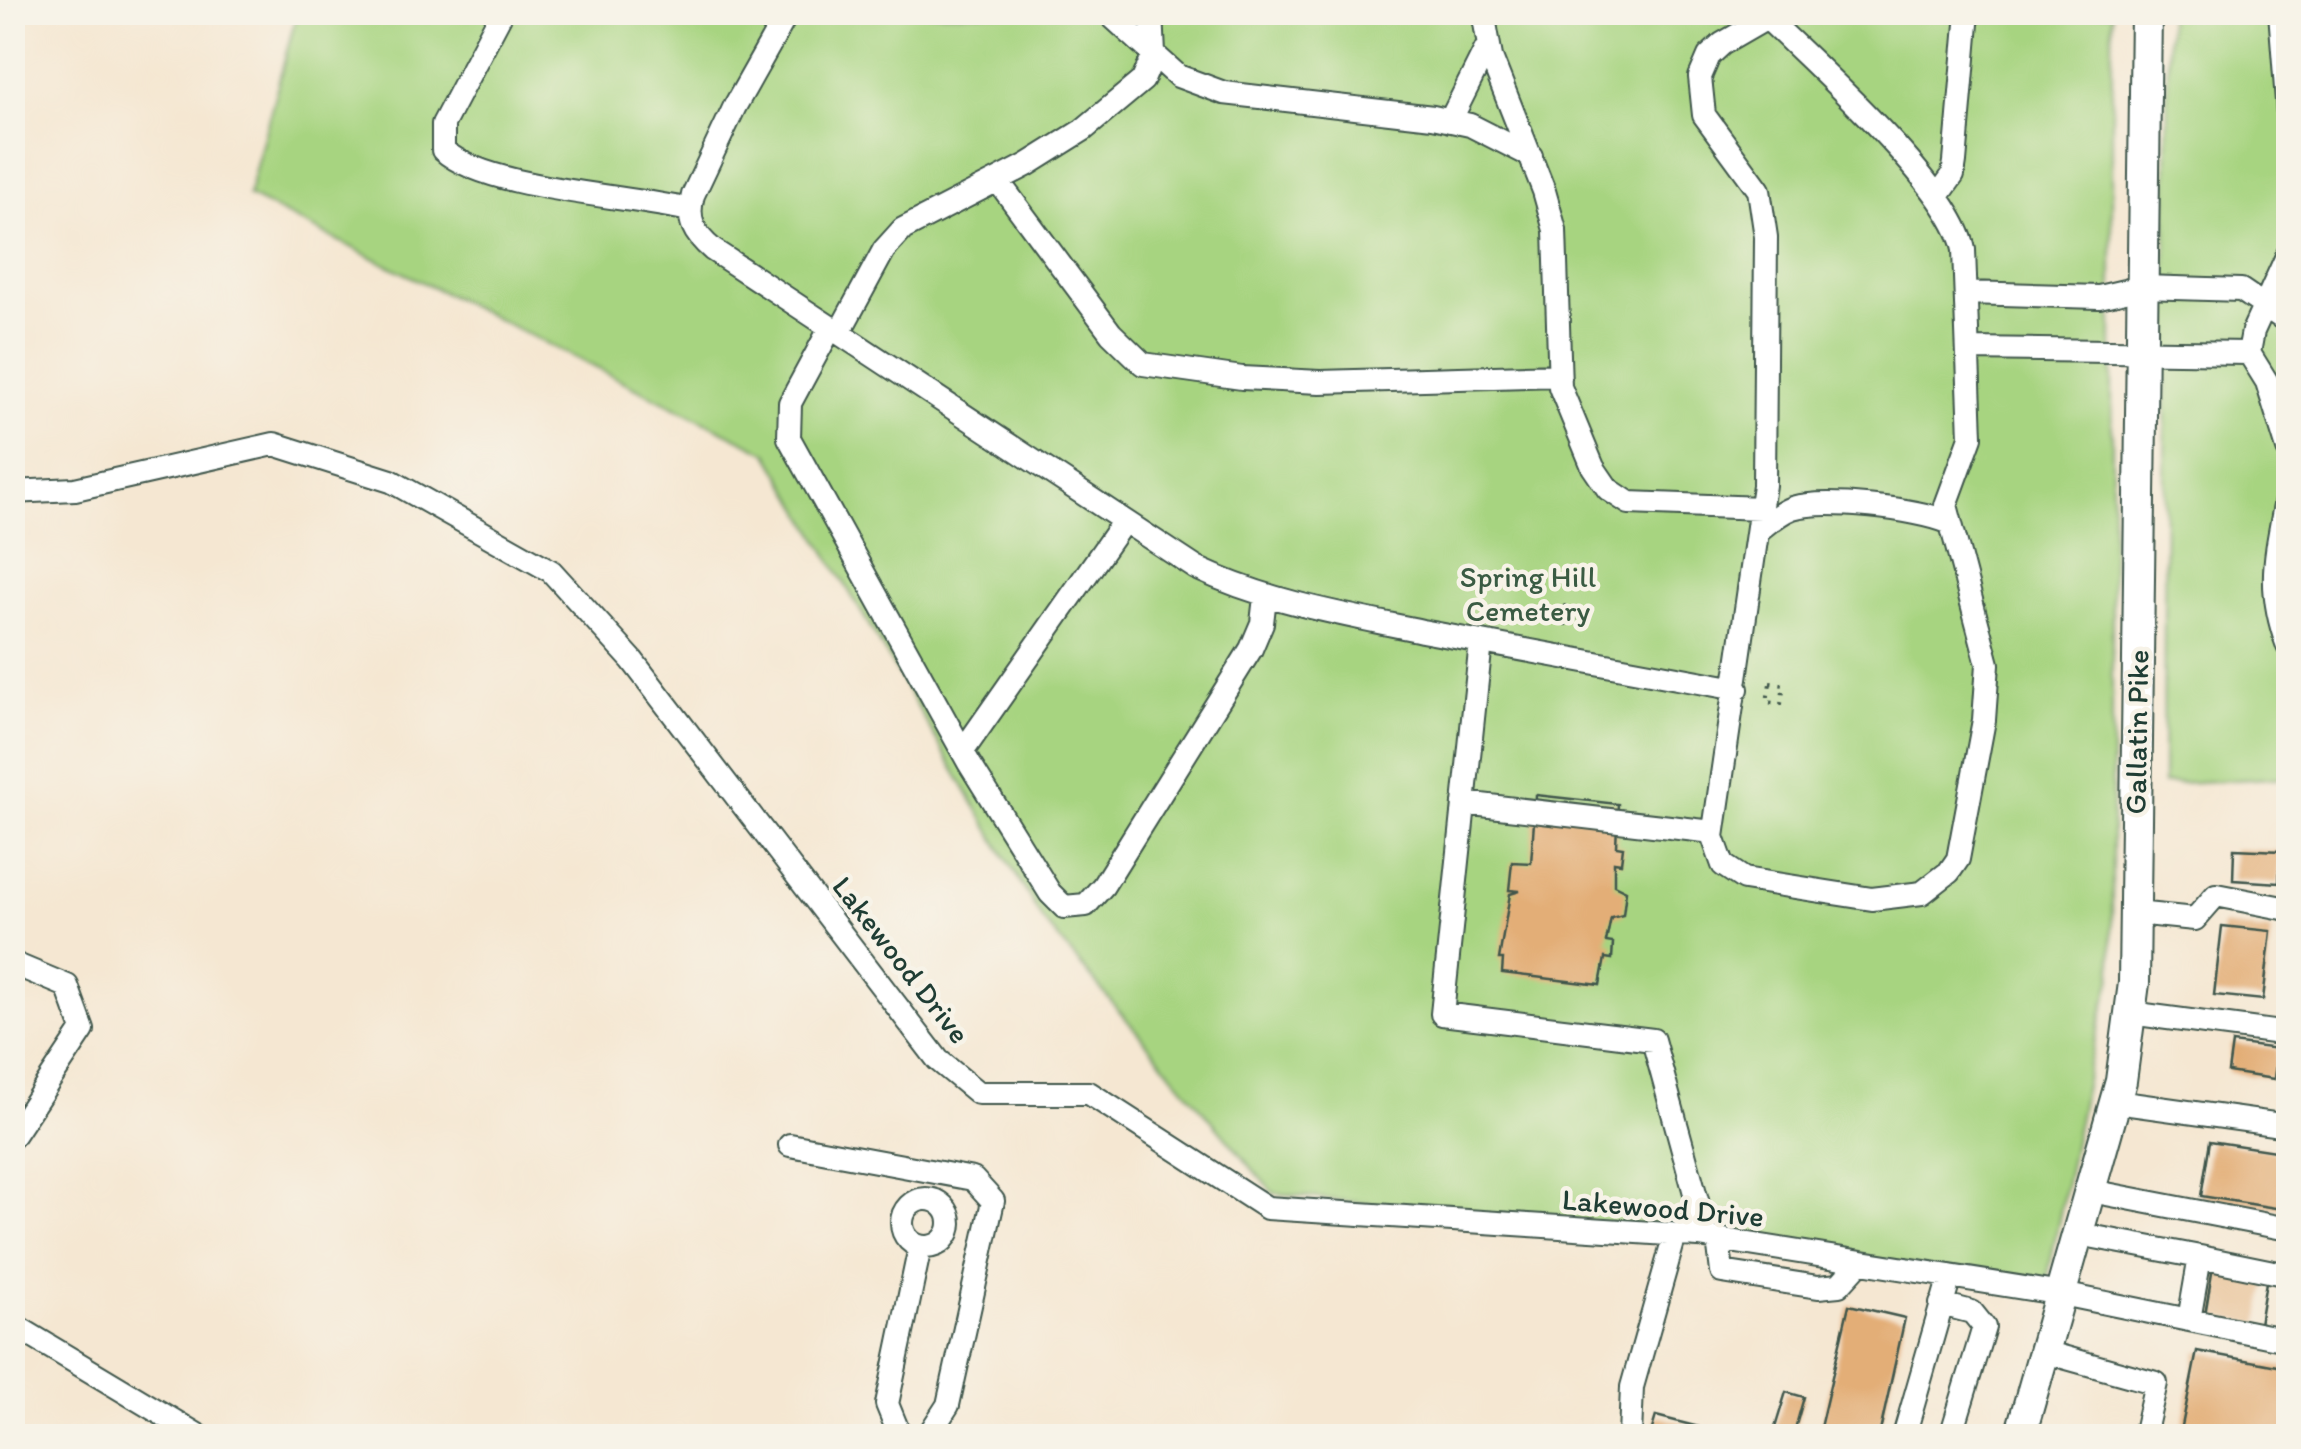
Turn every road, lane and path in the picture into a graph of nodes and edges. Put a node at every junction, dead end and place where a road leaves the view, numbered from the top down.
1 (502, 12) edge
2 (788, 12) edge
3 (1107, 12) edge
4 (1152, 12) edge
5 (1484, 12) edge
6 (1968, 12) edge
7 (2146, 12) edge
8 (2280, 12) edge
9 (1768, 14) edge
10 (1488, 45) junction
11 (1154, 54) junction
12 (2288, 115) edge
13 (1450, 121) junction
14 (1531, 156) junction
15 (998, 181) junction
16 (1938, 196) junction
17 (689, 210) junction
18 (2288, 254) edge
19 (2142, 286) junction
20 (1967, 293) junction
21 (2267, 308) junction
22 (2288, 322) edge
23 (835, 330) junction
24 (1969, 349) junction
25 (2142, 350) junction
26 (2249, 353) junction
27 (1558, 376) junction
28 (2288, 448) edge
29 (2288, 489) edge
30 (12, 492) edge
31 (1760, 519) junction
32 (1124, 521) junction
33 (1948, 522) junction
34 (1265, 597) junction
35 (1481, 642) junction
36 (2288, 646) edge
37 (1736, 689) junction
38 (1767, 702) joint
39 (963, 751) junction
40 (1464, 803) junction
41 (1713, 832) junction
42 (2288, 910) edge
43 (2135, 912) junction
44 (12, 963) edge
45 (2130, 1014) junction
46 (2288, 1034) edge
47 (2116, 1102) junction
48 (2288, 1126) edge
49 (12, 1137) edge
50 (790, 1145) dead end
51 (933, 1172) junction
52 (2091, 1191) junction
53 (932, 1200) junction
54 (2288, 1229) edge
55 (2079, 1234) junction
56 (1675, 1235) junction
57 (1712, 1238) junction
58 (920, 1247) junction
59 (2200, 1257) junction
60 (1860, 1262) junction
61 (2288, 1274) edge
62 (1950, 1276) junction
63 (2062, 1294) junction
64 (1942, 1304) junction
65 (2190, 1320) junction
66 (12, 1324) edge
67 (2288, 1331) edge
68 (2045, 1352) junction
69 (199, 1436) edge
70 (900, 1436) edge
71 (928, 1436) edge
72 (1630, 1436) edge
73 (1904, 1436) edge
74 (1950, 1436) edge
75 (2020, 1436) edge
76 (2144, 1436) edge

1 - 17 street
2 - 17 street
3 - 11 street
4 - 11 street
5 - 10 street
6 - 16 street
7 - 19 main road, Gallatin Pike
8 - 12 street
9 - 16 street
9 - 31 street
10 - 13 street
10 - 14 street
11 - 13 street
11 - 15 street
13 - 14 street
14 - 27 street
15 - 23 street
15 - 27 street
16 - 20 street
17 - 23 street
18 - 21 street
19 - 20 street
19 - 21 street
19 - 25 main road, Gallatin Pike
20 - 24 street
21 - 22 street
21 - 26 street
23 - 32 street
23 - 39 street
24 - 25 street
24 - 33 street
25 - 26 street
25 - 43 main road, Gallatin Pike
26 - 28 street
27 - 31 street
29 - 36 street
30 - 56 street, Lakewood Drive
31 - 33 street
31 - 37 street
32 - 34 street
32 - 39 street
33 - 41 street
34 - 35 street
34 - 39 street
35 - 37 street
35 - 40 street
37 - 41 street
38 - 38 path
40 - 41 street
40 - 57 street
42 - 43 street
43 - 45 main road, Gallatin Pike
44 - 49 street
45 - 46 street
45 - 47 main road, Gallatin Pike
47 - 48 street
47 - 52 main road, Gallatin Pike
50 - 51 street
51 - 53 street
51 - 71 street
52 - 54 street
52 - 55 main road, Gallatin Pike
53 - 58 street
53 - 58 street
55 - 59 street
55 - 63 main road, Gallatin Pike
56 - 57 street, Lakewood Drive
56 - 72 street
57 - 60 street, Lakewood Drive
57 - 60 street
58 - 70 street
59 - 61 street
59 - 65 street
60 - 62 street, Lakewood Drive
62 - 63 street, Lakewood Drive
62 - 64 street
63 - 65 street, Lakewood Drive
63 - 68 main road, Gallatin Pike
64 - 73 street
64 - 74 street
65 - 67 street, Lakewood Drive
66 - 69 street
68 - 75 main road, Gallatin Pike
68 - 76 street

